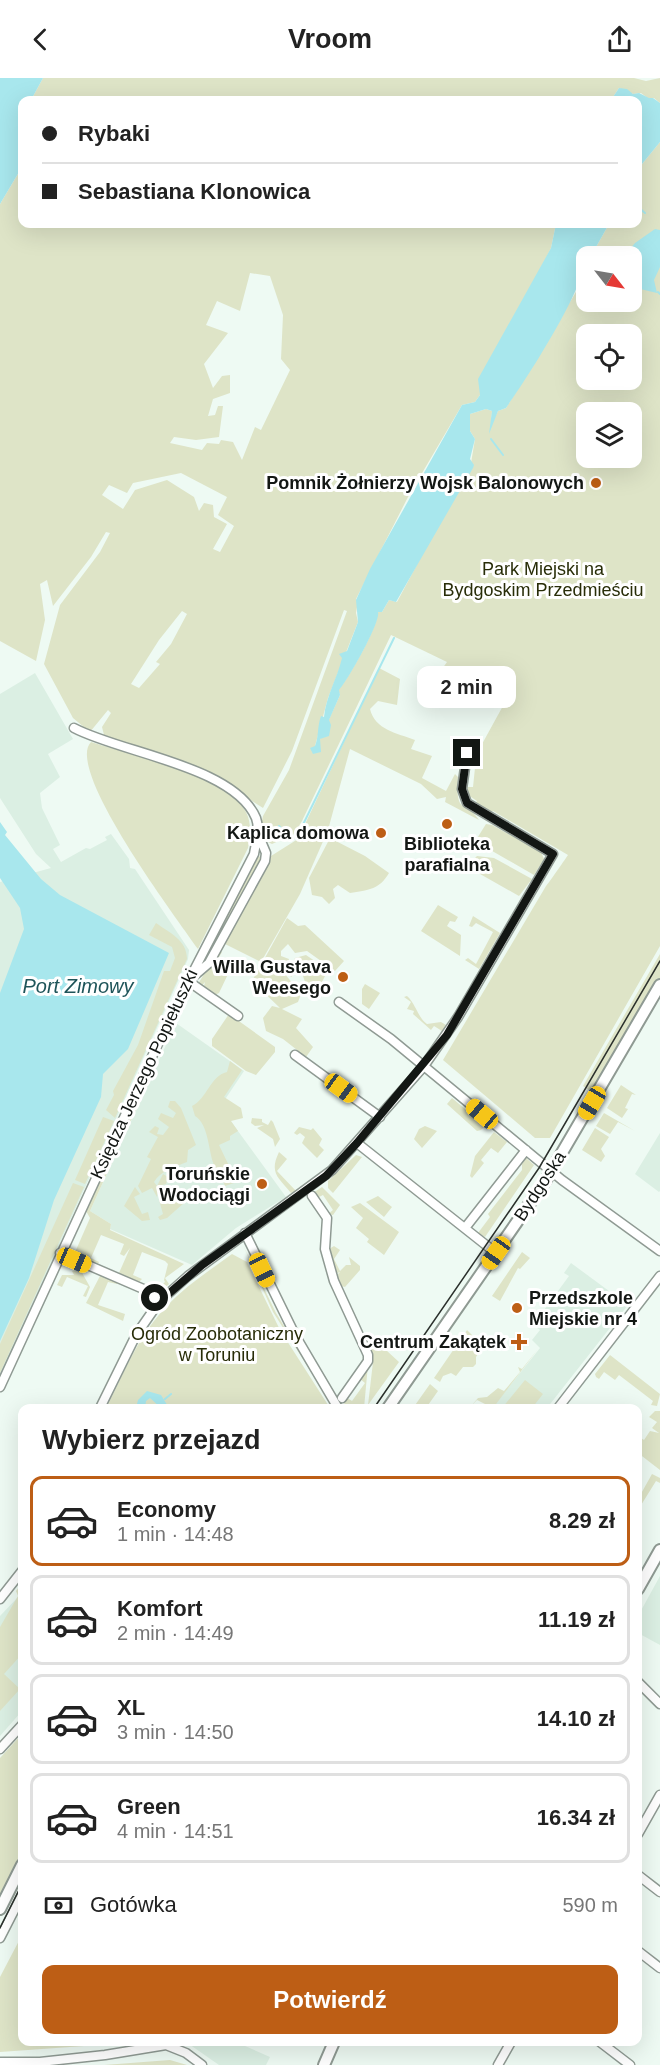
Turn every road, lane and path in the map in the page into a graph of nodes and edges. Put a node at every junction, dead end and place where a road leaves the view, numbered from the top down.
1 (74, 728) dead end
2 (467, 753) dead end
3 (188, 981) junction
4 (660, 985) edge
5 (339, 1002) dead end
6 (238, 1016) dead end
7 (295, 1055) dead end
8 (424, 1066) junction
9 (380, 1117) junction
10 (357, 1143) junction
11 (526, 1150) junction
12 (552, 1171) junction
13 (312, 1196) dead end
14 (465, 1228) junction
15 (245, 1233) junction
16 (660, 1251) edge
17 (60, 1253) junction
18 (496, 1253) junction
19 (660, 1276) edge
20 (159, 1302) junction
21 (0, 1387) edge
22 (342, 1398) dead end
23 (102, 1404) edge
24 (337, 1404) edge
25 (391, 1404) edge
26 (561, 1404) edge
27 (660, 1550) edge
28 (18, 1576) edge
29 (642, 1582) edge
30 (0, 1599) edge
31 (642, 1686) edge
32 (660, 1704) edge
33 (18, 1729) edge
34 (0, 1749) edge
35 (660, 1795) edge
36 (642, 1827) edge
37 (642, 1878) edge
38 (18, 1880) edge
39 (660, 1892) edge
40 (18, 1903) edge
41 (0, 1909) edge
42 (0, 1938) edge
43 (642, 1954) edge
44 (660, 1968) edge
45 (152, 2046) edge
46 (166, 2046) edge
47 (332, 2046) edge
48 (509, 2046) edge
49 (605, 2046) edge
50 (0, 2062) edge
51 (202, 2065) edge
52 (324, 2065) edge
53 (498, 2065) edge
54 (630, 2065) edge

1 - 3 street, Księdza Jerzego Popiełuszki
2 - 8 street
3 - 6 street
3 - 17 street, Księdza Jerzego Popiełuszki
4 - 12 street, Bydgoska
5 - 8 street
7 - 9 street
8 - 9 street
8 - 11 street
9 - 10 street
10 - 14 street
10 - 15 street
11 - 12 street
11 - 14 street
12 - 16 street
12 - 18 street, Bydgoska
13 - 22 street
14 - 18 street
15 - 20 street
15 - 24 street
17 - 20 street
17 - 21 street, Księdza Jerzego Popiełuszki
18 - 25 street, Bydgoska
19 - 26 street
20 - 23 street
27 - 29 street
28 - 30 street
31 - 32 street
33 - 34 street
35 - 36 street
37 - 39 street
38 - 41 street
40 - 42 street
43 - 44 street
45 - 50 street
46 - 51 street
47 - 52 street
48 - 53 street
49 - 54 street

